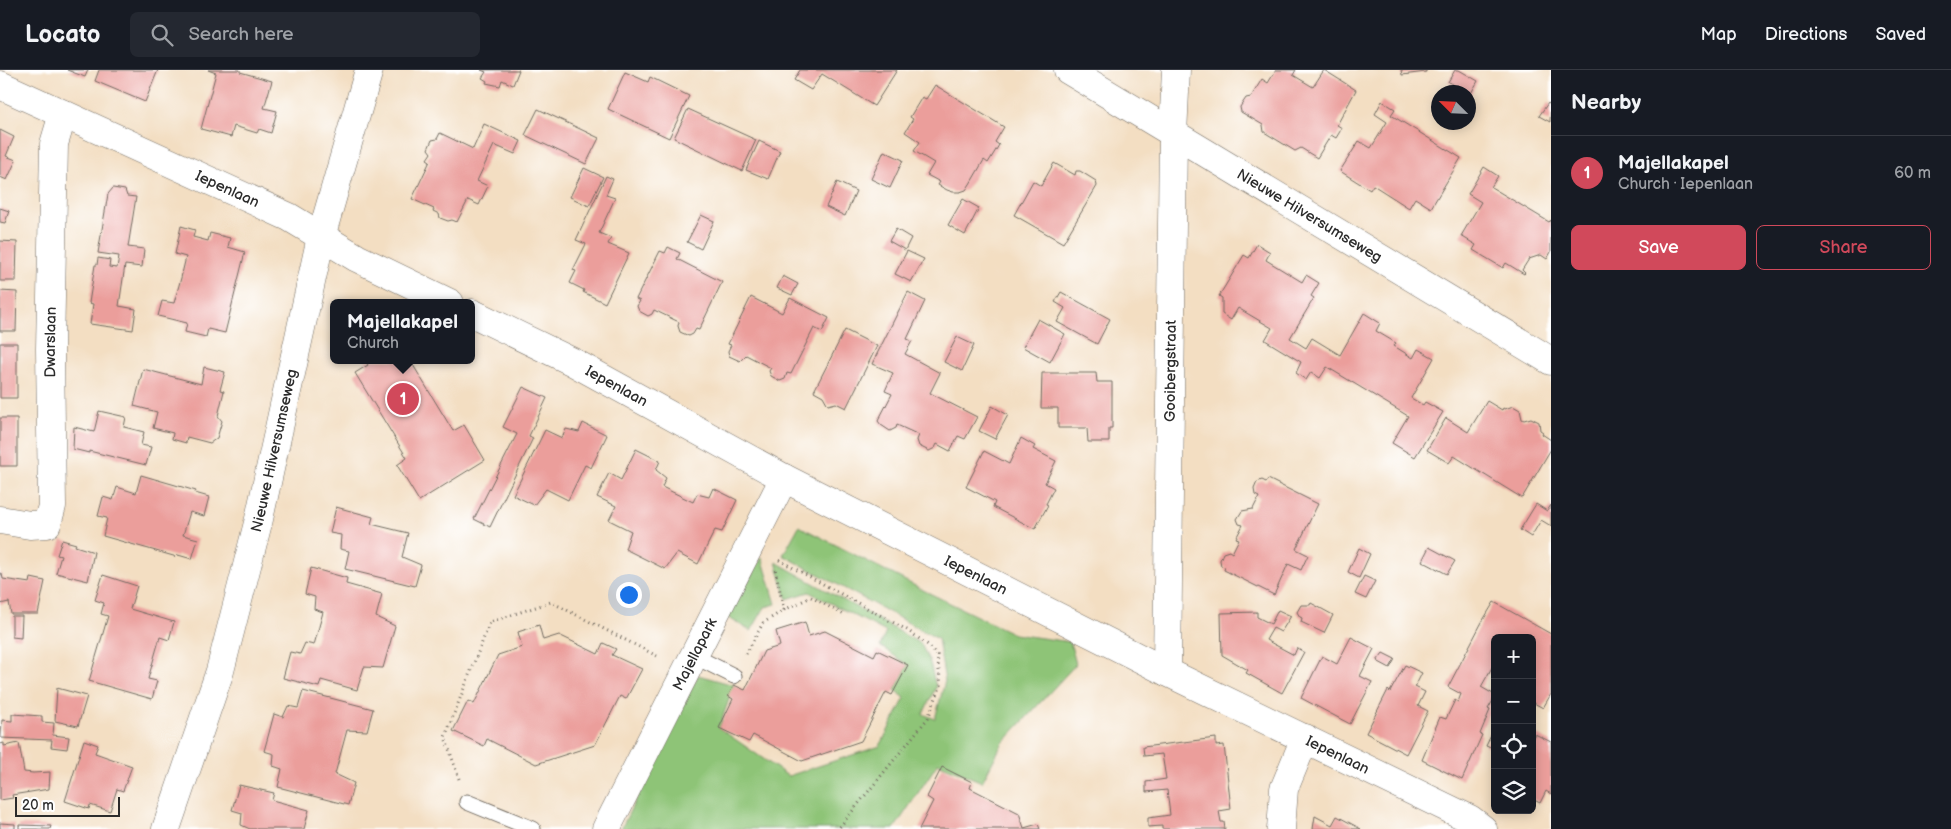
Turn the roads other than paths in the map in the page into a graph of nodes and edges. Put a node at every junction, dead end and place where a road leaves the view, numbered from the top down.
1 (369, 70) edge
2 (1068, 70) edge
3 (1176, 70) edge
4 (0, 85) edge
5 (64, 114) junction
6 (1173, 134) junction
7 (321, 237) junction
8 (442, 299) edge
9 (475, 314) edge
10 (1551, 361) edge
11 (784, 478) junction
12 (0, 520) edge
13 (690, 664) junction
14 (1167, 672) junction
15 (734, 676) road end
16 (1305, 738) junction
17 (467, 802) road end
18 (166, 829) edge
19 (532, 829) edge
20 (606, 829) edge
21 (1281, 829) edge
22 (1483, 829) edge

1 - 7 street, Nieuwe Hilversumseweg
2 - 6 street, Nieuwe Hilversumseweg
3 - 6 street, Gooibergstraat
4 - 5 street, Iepenlaan
5 - 7 street, Iepenlaan
5 - 12 street, Dwarslaan
6 - 10 street, Nieuwe Hilversumseweg
6 - 14 street, Gooibergstraat
7 - 8 street, Iepenlaan
7 - 18 street, Nieuwe Hilversumseweg
9 - 11 street, Iepenlaan
11 - 13 street, Majellapark
11 - 14 street, Iepenlaan
13 - 15 lane
13 - 20 street, Majellapark
14 - 16 street, Iepenlaan
16 - 21 street
16 - 22 street, Iepenlaan
17 - 19 lane

